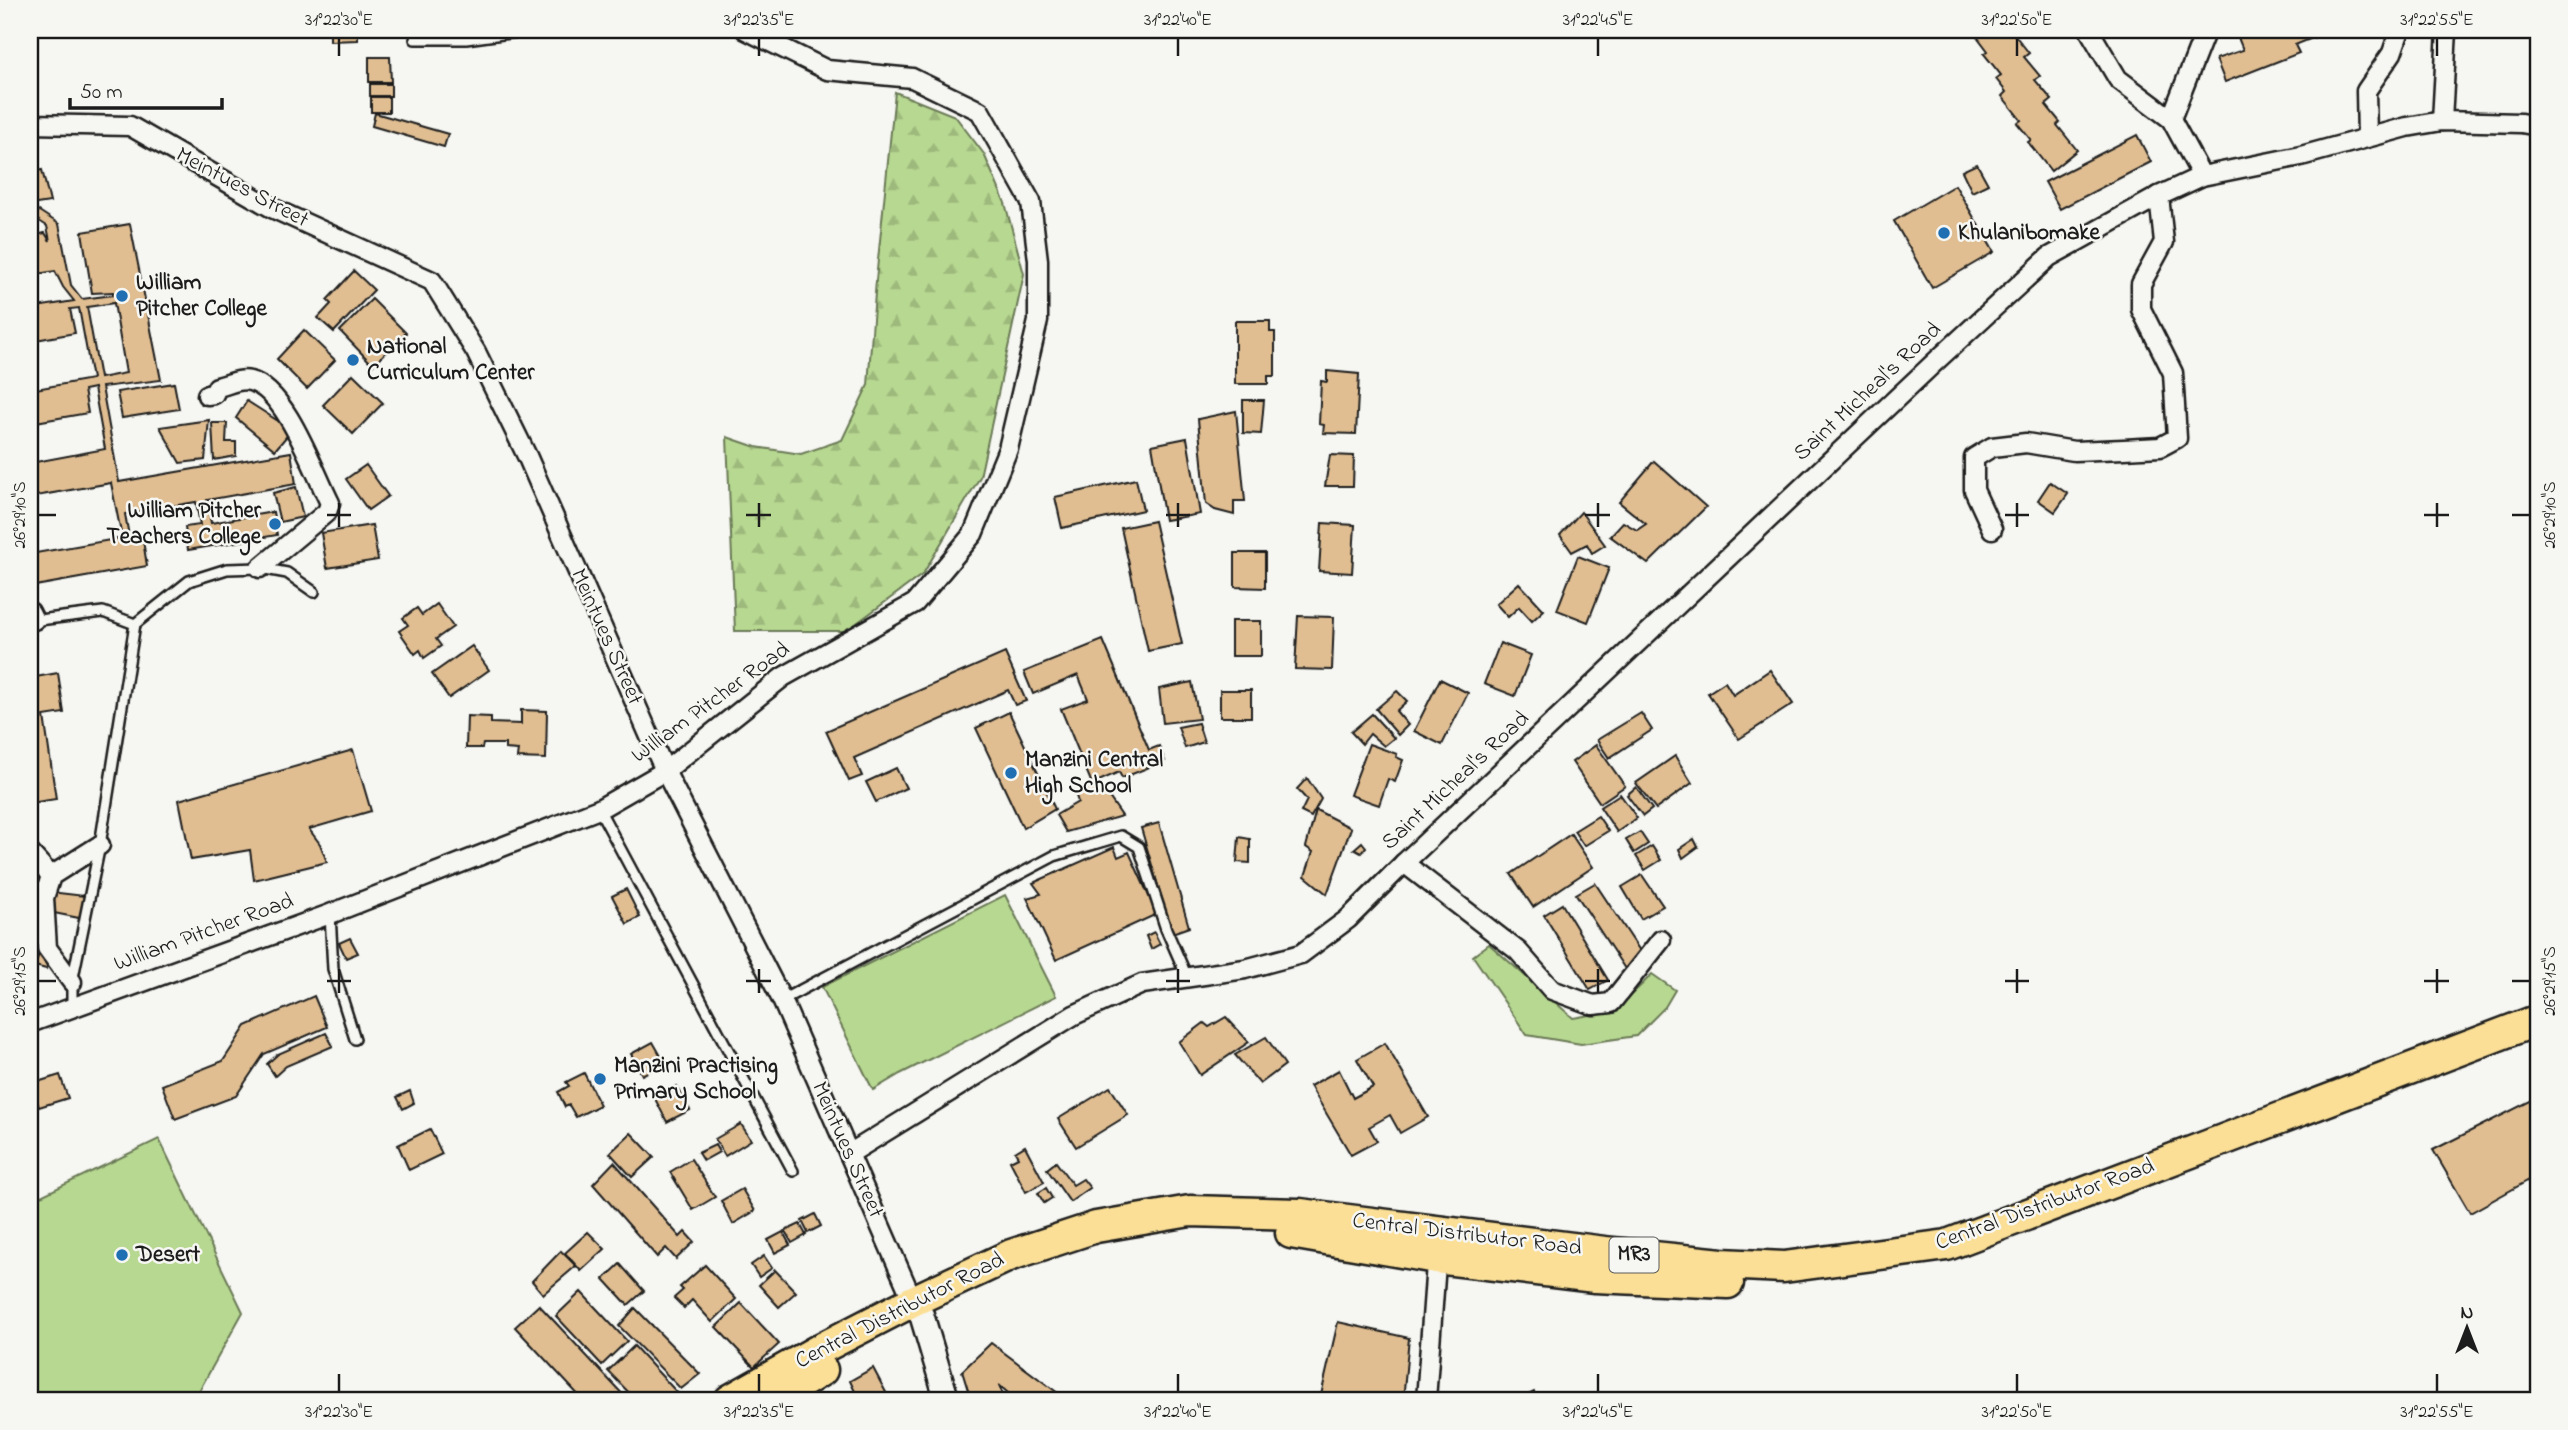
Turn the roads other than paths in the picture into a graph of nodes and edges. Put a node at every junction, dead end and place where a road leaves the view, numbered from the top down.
1 (532, 30) edge
2 (746, 30) edge
3 (2089, 30) edge
4 (2206, 30) edge
5 (2400, 30) edge
6 (2447, 30) edge
7 (415, 39) dead end
8 (2171, 119) junction
9 (2442, 121) junction
10 (30, 124) edge
11 (2538, 126) edge
12 (2367, 137) junction
13 (2202, 176) junction
14 (2159, 197) junction
15 (208, 395) dead end
16 (1992, 529) dead end
17 (260, 568) junction
18 (314, 592) dead end
19 (31, 618) edge
20 (135, 624) junction
21 (665, 771) junction
22 (599, 809) junction
23 (100, 845) junction
24 (30, 853) edge
25 (1404, 863) junction
26 (51, 876) junction
27 (330, 914) junction
28 (1661, 940) dead end
29 (1187, 977) junction
30 (72, 982) junction
31 (782, 1000) junction
32 (72, 1008) junction
33 (2538, 1020) edge
34 (30, 1023) edge
35 (2538, 1036) edge
36 (355, 1039) dead end
37 (849, 1154) junction
38 (793, 1171) dead end
39 (1438, 1245) junction
40 (918, 1309) junction
41 (730, 1400) edge
42 (774, 1400) edge
43 (947, 1400) edge
44 (1426, 1400) edge

1 - 7 lane
2 - 21 street, William Pitcher Road
3 - 8 street
4 - 8 street
5 - 12 street
6 - 9 street
8 - 13 street
9 - 11 street, Saint Micheal's Road
9 - 12 street, Saint Micheal's Road
10 - 21 street, Meintues Street
12 - 13 street, Saint Micheal's Road
13 - 14 street, Saint Micheal's Road
14 - 16 street
14 - 25 street, Saint Micheal's Road
15 - 17 street
17 - 18 lane
17 - 20 lane
19 - 20 lane
20 - 23 lane
21 - 22 street, William Pitcher Road
21 - 31 street, Meintues Street
22 - 27 street, William Pitcher Road
22 - 38 lane
23 - 26 street
23 - 30 lane
24 - 26 street
25 - 28 street
25 - 29 street, Saint Micheal's Road
26 - 30 street
27 - 32 street, William Pitcher Road
27 - 36 lane
29 - 31 lane
29 - 37 street, Saint Micheal's Road
30 - 32 lane
31 - 37 street, Meintues Street
32 - 34 street, William Pitcher Road
33 - 39 highway, Central Distributor Road / MR3
35 - 39 highway, Central Distributor Road / MR3
37 - 40 street, Meintues Street
39 - 40 highway, Central Distributor Road / MR3
39 - 44 street
40 - 41 highway, Central Distributor Road / MR3
40 - 42 highway, Central Distributor Road / MR3
40 - 43 street, Meintues Street

